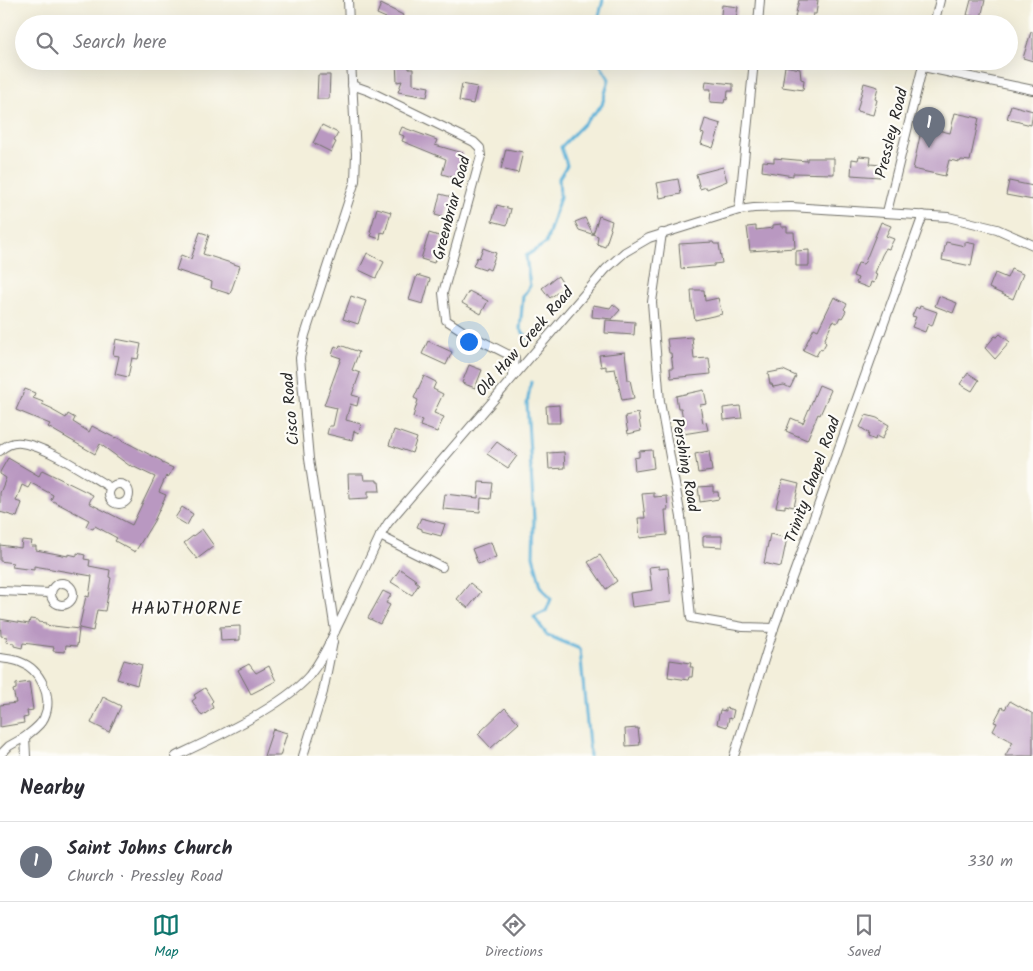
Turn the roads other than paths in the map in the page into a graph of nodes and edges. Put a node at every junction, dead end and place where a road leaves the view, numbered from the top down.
1 (348, 0) edge
2 (760, 0) edge
3 (940, 0) edge
4 (349, 15) edge
5 (759, 15) edge
6 (936, 15) edge
7 (351, 70) edge
8 (753, 70) edge
9 (922, 70) edge
10 (949, 70) edge
11 (352, 85) junction
12 (1033, 90) edge
13 (739, 210) junction
14 (887, 212) junction
15 (923, 214) junction
16 (662, 233) junction
17 (1033, 245) edge
18 (512, 378) junction
19 (0, 450) edge
20 (111, 488) dead end
21 (380, 536) junction
22 (442, 567) dead end
23 (0, 591) edge
24 (50, 593) dead end
25 (774, 628) junction
26 (335, 632) junction
27 (0, 658) edge
28 (25, 737) junction
29 (0, 755) edge
30 (26, 756) edge
31 (176, 756) edge
32 (303, 756) edge
33 (734, 756) edge

1 - 4 street
2 - 5 street
3 - 6 street
7 - 11 street, Cisco Road
8 - 13 street
9 - 14 street, Pressley Road
10 - 12 street
11 - 18 street, Greenbriar Road
11 - 26 street, Cisco Road
13 - 14 street, Old Haw Creek Road
13 - 16 street, Old Haw Creek Road
14 - 15 street, Old Haw Creek Road
15 - 17 street, Old Haw Creek Road
15 - 25 street, Trinity Chapel Road
16 - 18 street, Old Haw Creek Road
16 - 25 street, Pershing Road
18 - 21 street, Old Haw Creek Road
19 - 20 street
21 - 22 street
21 - 26 street, Old Haw Creek Road
23 - 24 street
25 - 33 street, Trinity Chapel Road
26 - 31 street, Old Haw Creek Road
26 - 32 street, Cisco Road
27 - 28 street
28 - 29 street
28 - 30 street

